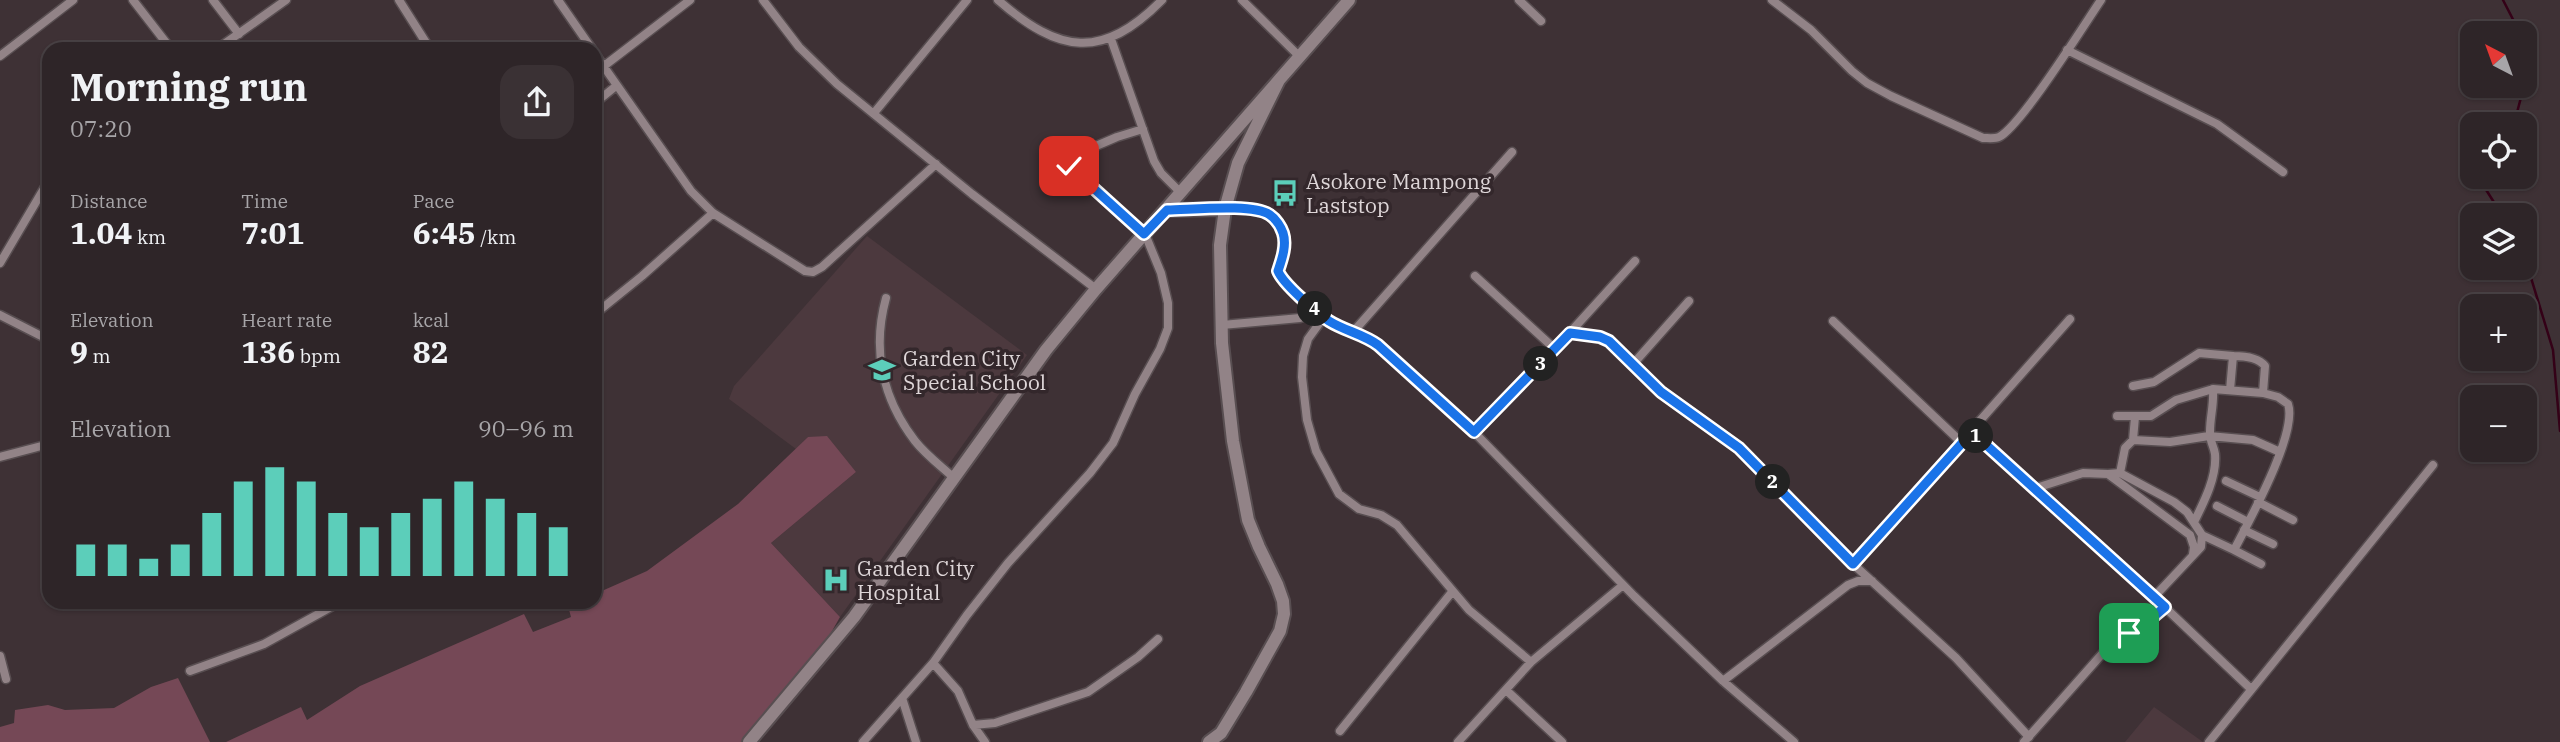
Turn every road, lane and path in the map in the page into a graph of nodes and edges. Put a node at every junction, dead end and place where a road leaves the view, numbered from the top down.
1 (73, 0) edge
2 (133, 0) edge
3 (213, 0) edge
4 (286, 0) edge
5 (399, 0) edge
6 (558, 0) edge
7 (690, 0) edge
8 (763, 0) edge
9 (967, 0) edge
10 (998, 0) edge
11 (1162, 0) edge
12 (1242, 0) edge
13 (1349, 0) edge
14 (1519, 0) edge
15 (1772, 0) edge
16 (2101, 0) edge
17 (1541, 21) dead end
18 (239, 34) junction
19 (1111, 39) junction
20 (166, 42) edge
21 (227, 42) edge
22 (426, 42) edge
23 (587, 42) edge
24 (2067, 50) junction
25 (0, 56) edge
26 (1299, 56) junction
27 (602, 63) edge
28 (604, 66) junction
29 (1279, 80) junction
30 (616, 86) junction
31 (602, 97) edge
32 (874, 113) junction
33 (1143, 129) junction
34 (1512, 152) dead end
35 (936, 164) junction
36 (2283, 172) dead end
37 (42, 192) edge
38 (1181, 193) junction
39 (1225, 209) junction
40 (1167, 210) junction
41 (713, 213) junction
42 (1144, 234) junction
43 (1635, 261) dead end
44 (0, 263) edge
45 (1475, 276) dead end
46 (1096, 289) junction
47 (886, 298) dead end
48 (1689, 301) dead end
49 (602, 308) edge
50 (0, 314) edge
51 (1321, 314) junction
52 (2070, 319) dead end
53 (1833, 321) dead end
54 (1222, 325) junction
55 (1354, 331) junction
56 (1570, 333) junction
57 (42, 336) edge
58 (1555, 349) junction
59 (2233, 356) junction
60 (1633, 363) junction
61 (2133, 386) dead end
62 (2213, 389) junction
63 (2230, 390) junction
64 (2263, 393) junction
65 (2117, 416) dead end
66 (2135, 417) junction
67 (1474, 432) junction
68 (1972, 432) junction
69 (2209, 436) junction
70 (2133, 440) junction
71 (1961, 442) junction
72 (42, 446) edge
73 (2280, 452) junction
74 (0, 457) edge
75 (2433, 465) dead end
76 (2120, 473) junction
77 (2108, 474) junction
78 (954, 478) junction
79 (2226, 481) dead end
80 (2143, 486) junction
81 (2036, 488) junction
82 (2139, 496) junction
83 (2259, 500) junction
84 (2217, 506) dead end
85 (2293, 520) dead end
86 (2194, 522) junction
87 (2246, 526) junction
88 (2202, 536) junction
89 (2273, 544) dead end
90 (2234, 550) junction
91 (2193, 554) junction
92 (1853, 564) junction
93 (2262, 564) dead end
94 (1872, 581) junction
95 (1623, 585) junction
96 (1452, 592) junction
97 (2154, 597) junction
98 (2165, 607) junction
99 (327, 609) edge
100 (1158, 639) dead end
101 (0, 656) edge
102 (1531, 662) junction
103 (933, 663) junction
104 (190, 671) dead end
105 (6, 679) dead end
106 (1723, 681) junction
107 (2250, 689) junction
108 (1506, 690) junction
109 (902, 698) junction
110 (973, 725) junction
111 (1340, 732) dead end
112 (1219, 738) edge
113 (2026, 739) edge
114 (749, 742) edge
115 (863, 742) edge
116 (916, 742) edge
117 (985, 742) edge
118 (1209, 742) edge
119 (1458, 742) edge
120 (1562, 742) edge
121 (1794, 742) edge
122 (2209, 742) edge

1 - 25 street
2 - 20 street
3 - 18 street
4 - 18 street
5 - 22 street
6 - 23 street
7 - 28 street
8 - 32 street
9 - 32 street
10 - 19 street
11 - 19 street
12 - 26 street
13 - 26 street
14 - 17 street
15 - 24 street
16 - 24 street
18 - 21 street
19 - 33 street
24 - 36 street
26 - 29 street
27 - 28 street
28 - 30 street
29 - 38 street
29 - 39 street
30 - 31 street
30 - 41 street
32 - 35 street
33 - 38 street
33 - 42 street
34 - 55 street
35 - 41 street
35 - 46 street
37 - 44 street
38 - 40 street
39 - 40 street
39 - 51 street
39 - 54 street
40 - 42 street
41 - 49 street
42 - 46 street
42 - 103 street
43 - 56 street
45 - 58 street
46 - 78 street
47 - 78 street
48 - 60 street
50 - 57 street
51 - 54 street
51 - 55 street
51 - 96 street
52 - 68 street
53 - 71 street
54 - 112 street
55 - 67 street
56 - 58 street
56 - 60 street
58 - 67 street
59 - 61 street
59 - 63 street
59 - 64 street
60 - 92 street
62 - 63 street
62 - 66 street
62 - 69 street
63 - 64 street
64 - 73 street
65 - 66 street
66 - 70 street
67 - 95 street
68 - 71 street
68 - 81 street
69 - 70 street
69 - 73 street
69 - 86 street
70 - 76 street
71 - 92 street
72 - 74 street
73 - 83 street
75 - 107 street
76 - 77 street
76 - 80 street
77 - 81 street
77 - 82 street
78 - 114 street
79 - 83 street
80 - 82 street
80 - 86 street
81 - 97 street
82 - 91 street
83 - 85 street
83 - 87 street
84 - 87 street
86 - 88 street
87 - 89 street
87 - 90 street
88 - 90 street
88 - 91 street
90 - 93 street
91 - 97 street
92 - 94 street
94 - 106 street
94 - 113 street
95 - 102 street
95 - 106 street
96 - 102 street
96 - 111 street
97 - 98 street
98 - 107 street
98 - 113 street
99 - 104 street
100 - 110 street
101 - 105 street
102 - 108 street
103 - 109 street
103 - 110 street
106 - 121 street
107 - 122 street
108 - 119 street
108 - 120 street
109 - 115 street
109 - 116 street
110 - 117 street
112 - 118 street

